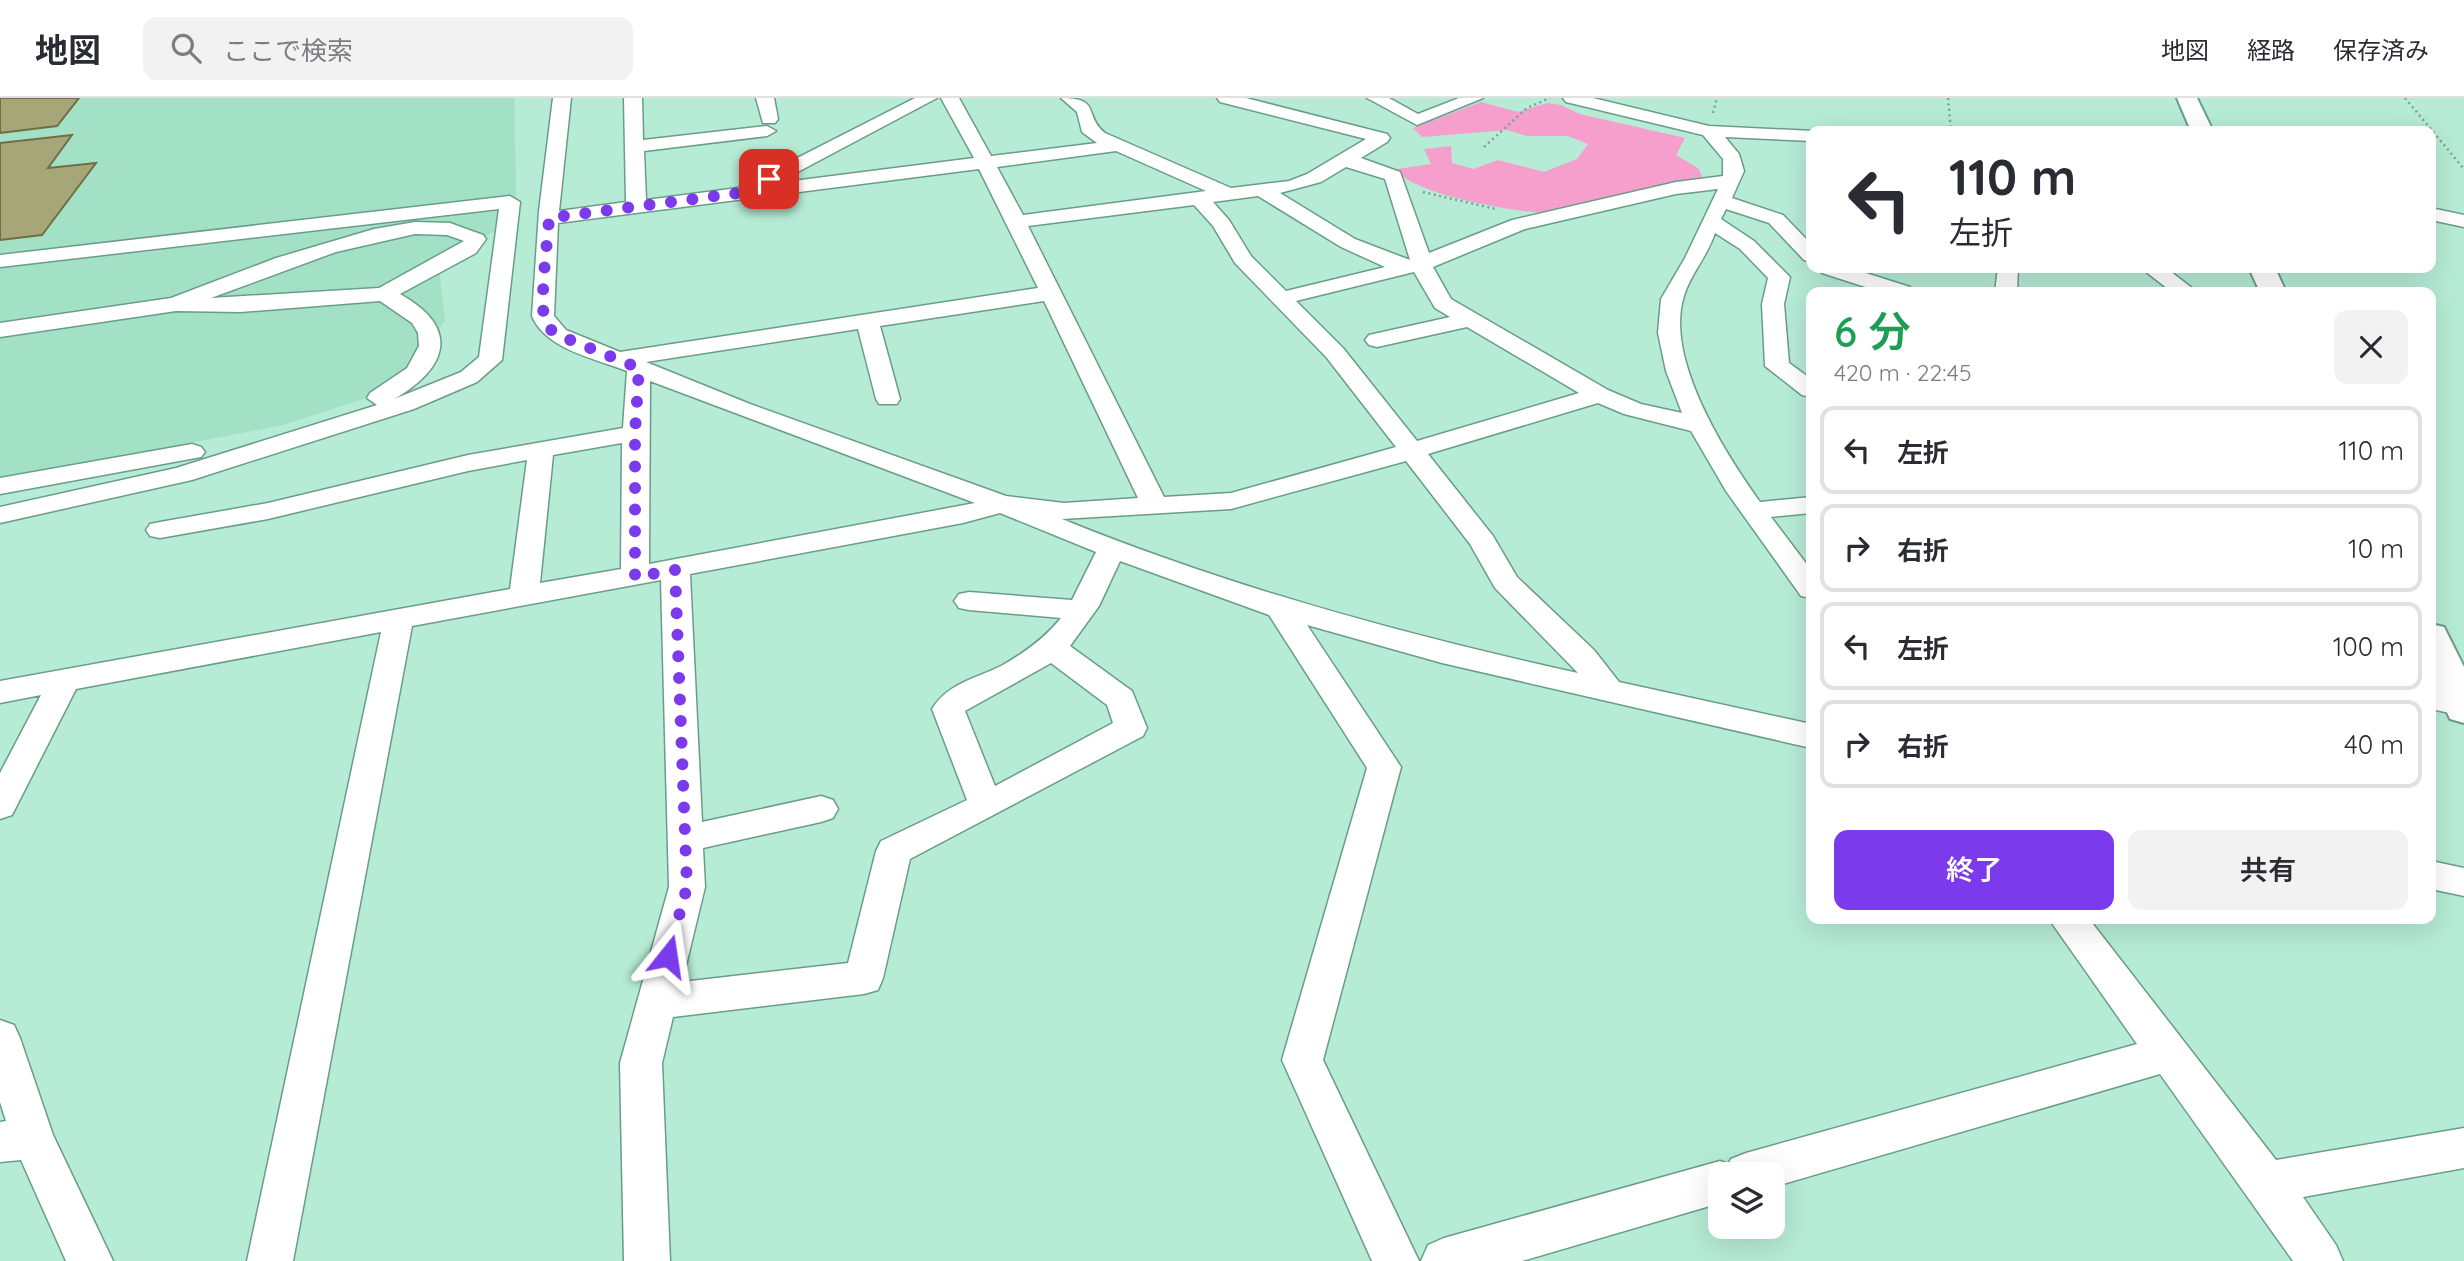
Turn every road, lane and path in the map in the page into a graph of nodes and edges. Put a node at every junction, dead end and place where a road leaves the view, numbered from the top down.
1 (562, 98) edge
2 (633, 98) edge
3 (765, 98) edge
4 (928, 98) edge
5 (950, 98) edge
6 (1226, 98) edge
7 (1376, 98) edge
8 (1474, 98) edge
9 (1550, 98) edge
10 (1572, 98) edge
11 (1948, 98) edge
12 (2187, 98) edge
13 (2405, 98) edge
14 (1084, 104) edge
15 (1417, 120) junction
16 (1951, 126) edge
17 (2200, 126) edge
18 (2428, 126) edge
19 (1709, 131) junction
20 (2436, 135) edge
21 (1804, 136) edge
22 (1381, 138) junction
23 (1116, 146) junction
24 (1484, 146) dead end
25 (634, 147) junction
26 (1342, 161) junction
27 (986, 162) junction
28 (2464, 169) edge
29 (1394, 180) junction
30 (1732, 180) junction
31 (1261, 190) junction
32 (747, 192) junction
33 (1229, 195) junction
34 (1200, 199) junction
35 (1722, 201) junction
36 (636, 205) junction
37 (1154, 205) junction
38 (2436, 215) edge
39 (549, 218) junction
40 (1544, 218) junction
41 (1710, 221) junction
42 (2464, 221) edge
43 (1016, 222) junction
44 (1163, 227) dead end
45 (1806, 251) edge
46 (0, 261) edge
47 (1414, 266) junction
48 (1845, 273) edge
49 (2159, 273) edge
50 (1887, 287) edge
51 (2179, 287) edge
52 (1050, 293) junction
53 (384, 294) junction
54 (1279, 299) junction
55 (176, 304) junction
56 (1471, 320) junction
57 (867, 321) junction
58 (0, 330) edge
59 (1377, 340) dead end
60 (628, 363) junction
61 (1806, 386) edge
62 (1599, 395) junction
63 (888, 399) dead end
64 (1699, 425) junction
65 (635, 433) junction
66 (541, 449) junction
67 (1409, 450) junction
68 (0, 486) edge
69 (1002, 504) junction
70 (1155, 506) junction
71 (1806, 506) edge
72 (1753, 511) junction
73 (0, 515) edge
74 (160, 530) dead end
75 (1112, 547) junction
76 (675, 570) junction
77 (635, 577) junction
78 (1806, 582) edge
79 (524, 596) junction
80 (969, 601) dead end
81 (1280, 608) junction
82 (1082, 610) junction
83 (399, 618) junction
84 (1052, 648) junction
85 (2436, 652) edge
86 (64, 681) junction
87 (1609, 691) junction
88 (0, 692) edge
89 (2452, 704) edge
90 (1806, 735) edge
91 (0, 806) edge
92 (986, 806) junction
93 (821, 809) dead end
94 (685, 839) junction
95 (2436, 876) edge
96 (2464, 883) edge
97 (2072, 924) edge
98 (655, 1002) junction
99 (0, 1038) edge
100 (2167, 1054) junction
101 (16, 1141) edge
102 (2464, 1148) edge
103 (1785, 1163) edge
104 (2268, 1182) junction
105 (1708, 1185) edge
106 (90, 1261) edge
107 (270, 1261) edge
108 (647, 1261) edge
109 (1396, 1261) edge
110 (1444, 1261) edge
111 (2320, 1261) edge

1 - 39 street
2 - 25 street
3 - 25 street
4 - 32 street
5 - 27 street
6 - 22 street
7 - 15 street
8 - 15 street
9 - 24 path
10 - 19 street
11 - 16 path
12 - 17 main road
13 - 18 path
14 - 23 street
15 - 22 street
19 - 21 street
19 - 30 street
20 - 28 path
22 - 26 street
22 - 29 street
23 - 27 street
23 - 33 street
25 - 36 street
26 - 29 street
26 - 31 street
27 - 32 street
27 - 43 street
29 - 40 path
29 - 47 street
30 - 35 street
30 - 40 street
31 - 33 street
31 - 47 street
32 - 36 street
33 - 34 street
34 - 37 street
34 - 54 street
35 - 41 street
35 - 45 street
36 - 39 street
37 - 43 street
37 - 44 street
38 - 42 street
39 - 60 street
40 - 47 street
41 - 61 street
41 - 64 street
43 - 52 street
46 - 73 street
47 - 54 street
47 - 56 street
48 - 50 street
49 - 51 street
52 - 57 street
52 - 70 street
53 - 55 street
53 - 55 street
53 - 68 street
54 - 67 street
55 - 58 street
56 - 59 street
56 - 62 street
57 - 60 street
57 - 63 street
60 - 65 street
60 - 69 street
62 - 64 street
62 - 67 street
64 - 72 street
65 - 66 street
65 - 77 street
66 - 74 street
66 - 79 street
67 - 70 street
67 - 87 street
69 - 70 street
69 - 75 street
69 - 76 street
71 - 72 street
72 - 78 street
75 - 81 street
75 - 82 street
76 - 77 street
76 - 94 street
77 - 79 street
79 - 83 street
80 - 82 street
81 - 87 street
81 - 109 street
82 - 84 street
83 - 86 street
83 - 107 street
84 - 92 street
84 - 92 street
85 - 89 main road
86 - 88 street
86 - 91 street
87 - 90 street
92 - 98 street
93 - 94 street
94 - 98 street
95 - 96 street
97 - 100 street
98 - 108 street
99 - 101 street
100 - 103 street
100 - 104 street
101 - 106 street
102 - 104 street
104 - 111 street
105 - 110 street

